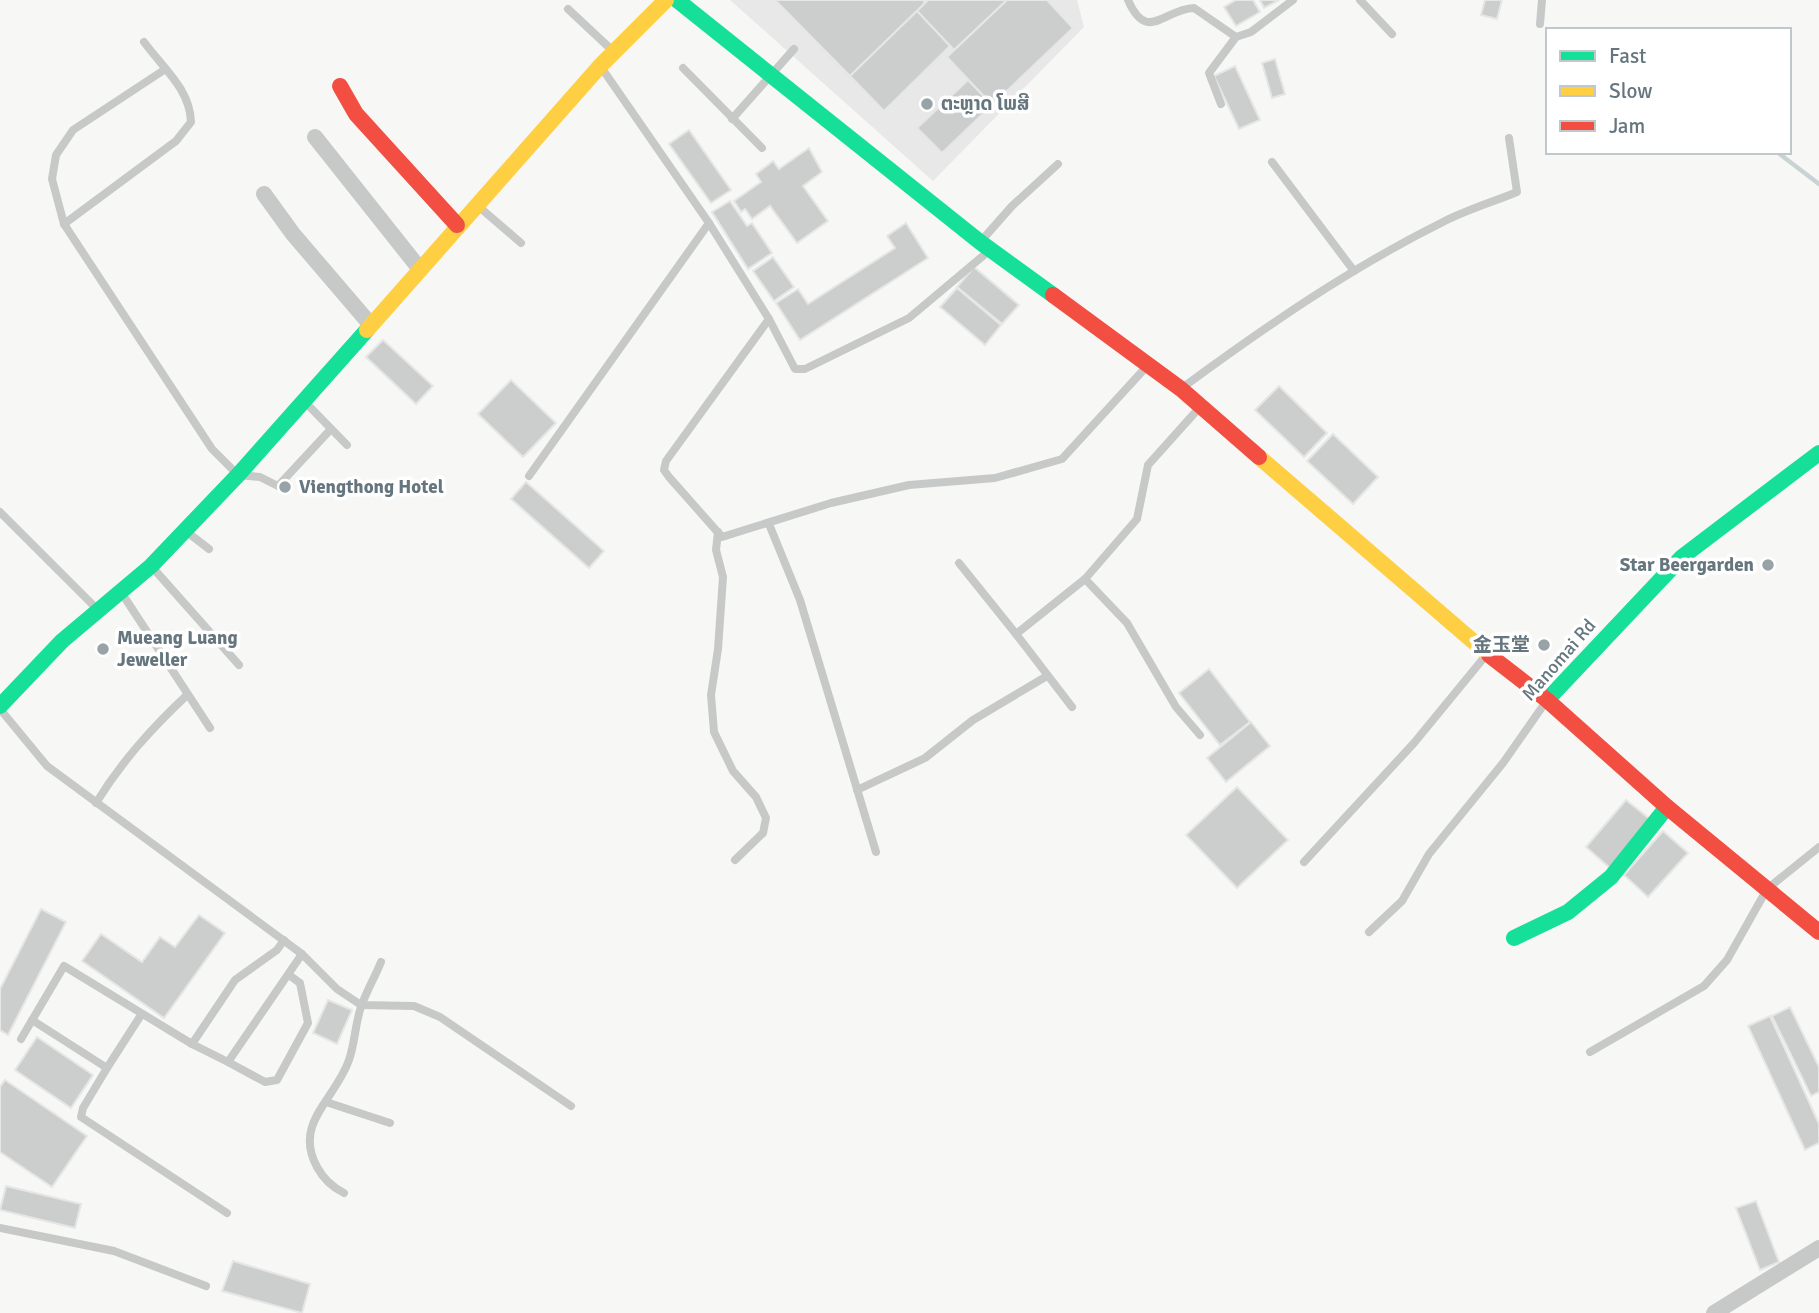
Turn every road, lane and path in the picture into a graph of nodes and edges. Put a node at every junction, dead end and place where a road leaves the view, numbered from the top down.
1 (666, 0) edge
2 (677, 0) edge
3 (1128, 0) edge
4 (1293, 0) edge
5 (1360, 0) edge
6 (1542, 0) edge
7 (568, 9) dead end
8 (1540, 24) dead end
9 (1392, 34) dead end
10 (1236, 37) junction
11 (144, 42) dead end
12 (794, 49) dead end
13 (614, 52) junction
14 (600, 65) junction
15 (683, 68) dead end
16 (164, 70) junction
17 (770, 74) junction
18 (340, 86) dead end
19 (1221, 104) dead end
20 (732, 119) junction
21 (315, 137) dead end
22 (1509, 138) dead end
23 (762, 148) dead end
24 (1272, 162) dead end
25 (1059, 164) dead end
26 (264, 194) dead end
27 (476, 204) junction
28 (709, 223) junction
29 (64, 224) junction
30 (457, 225) junction
31 (522, 243) dead end
32 (985, 246) junction
33 (419, 268) junction
34 (1354, 271) junction
35 (769, 319) junction
36 (370, 324) junction
37 (1147, 365) junction
38 (1181, 389) junction
39 (302, 400) junction
40 (1200, 407) junction
41 (331, 429) junction
42 (347, 445) dead end
43 (1819, 453) edge
44 (238, 474) junction
45 (529, 476) dead end
46 (0, 512) edge
47 (769, 524) junction
48 (185, 530) junction
49 (718, 531) junction
50 (209, 549) dead end
51 (959, 564) dead end
52 (151, 566) junction
53 (1085, 579) junction
54 (121, 592) junction
55 (99, 611) junction
56 (1016, 634) junction
57 (1488, 654) junction
58 (239, 665) dead end
59 (1047, 676) junction
60 (187, 695) junction
61 (1547, 700) junction
62 (0, 707) edge
63 (1072, 707) dead end
64 (210, 728) dead end
65 (1200, 734) dead end
66 (856, 790) junction
67 (96, 803) junction
68 (1667, 807) junction
69 (1819, 846) edge
70 (876, 852) dead end
71 (735, 860) dead end
72 (1304, 862) dead end
73 (1767, 890) junction
74 (1369, 932) dead end
75 (1819, 932) edge
76 (1514, 938) dead end
77 (284, 940) junction
78 (302, 954) junction
79 (381, 962) dead end
80 (289, 975) junction
81 (362, 1005) junction
82 (141, 1015) junction
83 (32, 1020) junction
84 (21, 1039) dead end
85 (192, 1044) junction
86 (1590, 1052) dead end
87 (228, 1062) junction
88 (107, 1068) junction
89 (326, 1102) junction
90 (571, 1106) dead end
91 (390, 1123) dead end
92 (344, 1193) dead end
93 (227, 1213) dead end
94 (0, 1228) edge
95 (1819, 1248) edge
96 (206, 1286) dead end
97 (1714, 1313) edge

1 - 13 street
2 - 17 street
3 - 10 lane
4 - 10 lane
5 - 9 lane
6 - 8 lane
7 - 13 lane
10 - 19 lane
11 - 16 lane
12 - 17 lane
13 - 14 street
14 - 27 street
14 - 28 lane
15 - 20 lane
16 - 29 lane
16 - 29 lane
17 - 20 lane
17 - 32 street
18 - 30 street
20 - 23 lane
21 - 33 street
22 - 34 lane
24 - 34 lane
25 - 32 lane
26 - 36 street
27 - 30 street
27 - 31 lane
28 - 35 lane
28 - 45 lane
29 - 44 lane
30 - 33 street
32 - 35 lane
32 - 37 street
33 - 36 street
34 - 38 lane
35 - 49 lane
36 - 39 street
37 - 38 street
37 - 47 lane
38 - 40 street
39 - 41 lane
39 - 44 street
40 - 53 lane
40 - 57 street
41 - 42 lane
41 - 44 lane
43 - 61 street, Manomai Rd
44 - 48 street
46 - 55 lane
47 - 49 lane
47 - 66 lane
48 - 50 lane
48 - 52 street
49 - 71 lane
51 - 56 lane
52 - 54 street
52 - 58 lane
53 - 56 lane
53 - 65 lane
54 - 55 street
54 - 60 lane
55 - 62 street
56 - 59 lane
57 - 61 street
57 - 72 lane
59 - 63 lane
59 - 66 lane
60 - 64 lane
60 - 67 lane
61 - 68 street
61 - 74 lane, Manomai Rd
62 - 67 lane
66 - 70 lane
67 - 77 lane
68 - 73 street
68 - 76 street
69 - 73 lane
73 - 75 street
73 - 86 lane
77 - 78 lane
77 - 85 lane
78 - 80 lane
78 - 81 lane
79 - 81 lane
80 - 87 lane
80 - 87 lane
81 - 89 lane
81 - 90 lane
82 - 83 lane
82 - 85 lane
82 - 88 lane
83 - 84 lane
83 - 88 lane
85 - 87 lane
88 - 93 lane
89 - 91 lane
89 - 92 lane
94 - 96 lane
95 - 97 street

